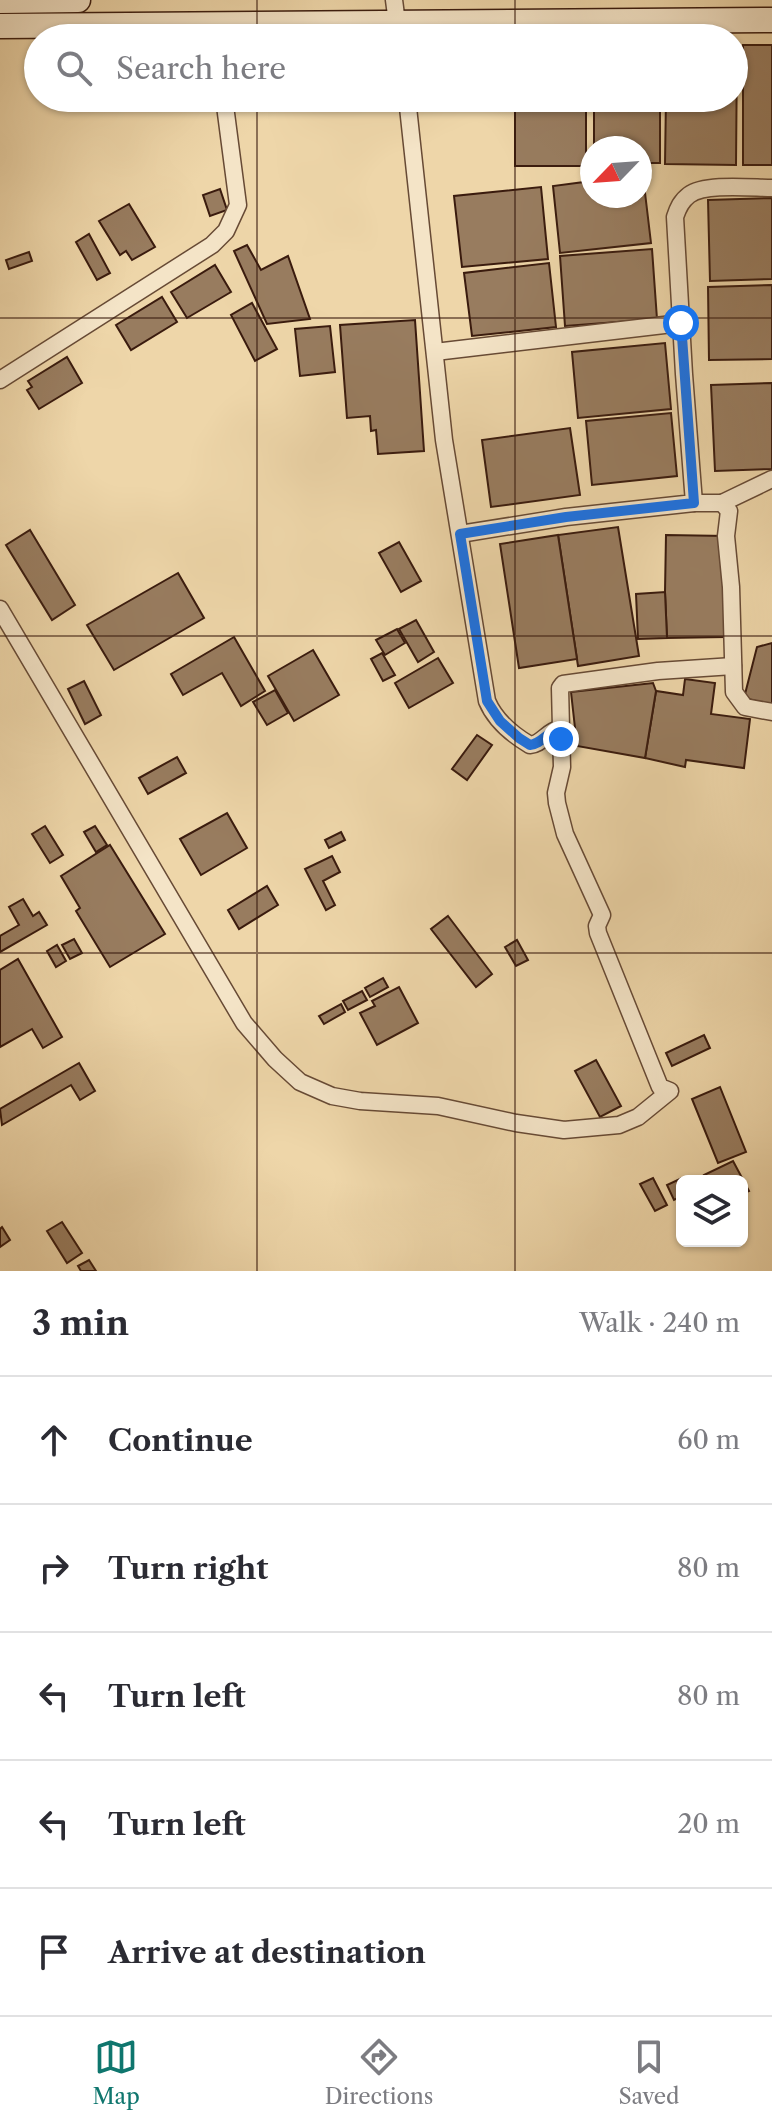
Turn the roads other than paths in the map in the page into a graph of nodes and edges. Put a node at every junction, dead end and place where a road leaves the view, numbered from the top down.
1 (78, 0) edge
2 (0, 1) edge
3 (397, 20) edge
4 (772, 20) edge
5 (337, 24) edge
6 (0, 26) edge
7 (24, 27) edge
8 (226, 112) edge
9 (409, 112) edge
10 (772, 188) edge
11 (681, 323) junction
12 (435, 352) junction
13 (0, 380) edge
14 (772, 479) edge
15 (694, 503) junction
16 (722, 503) junction
17 (460, 534) junction
18 (0, 609) edge
19 (733, 666) junction
20 (772, 712) edge
21 (561, 728) junction

1 - 2 street
3 - 4 street
3 - 5 street
6 - 7 street
8 - 13 street
9 - 12 street
10 - 11 street
11 - 12 street
11 - 15 street
12 - 17 street
14 - 16 street
15 - 16 street
15 - 17 street
16 - 19 street
17 - 21 street
18 - 21 street
19 - 20 street
19 - 21 street

